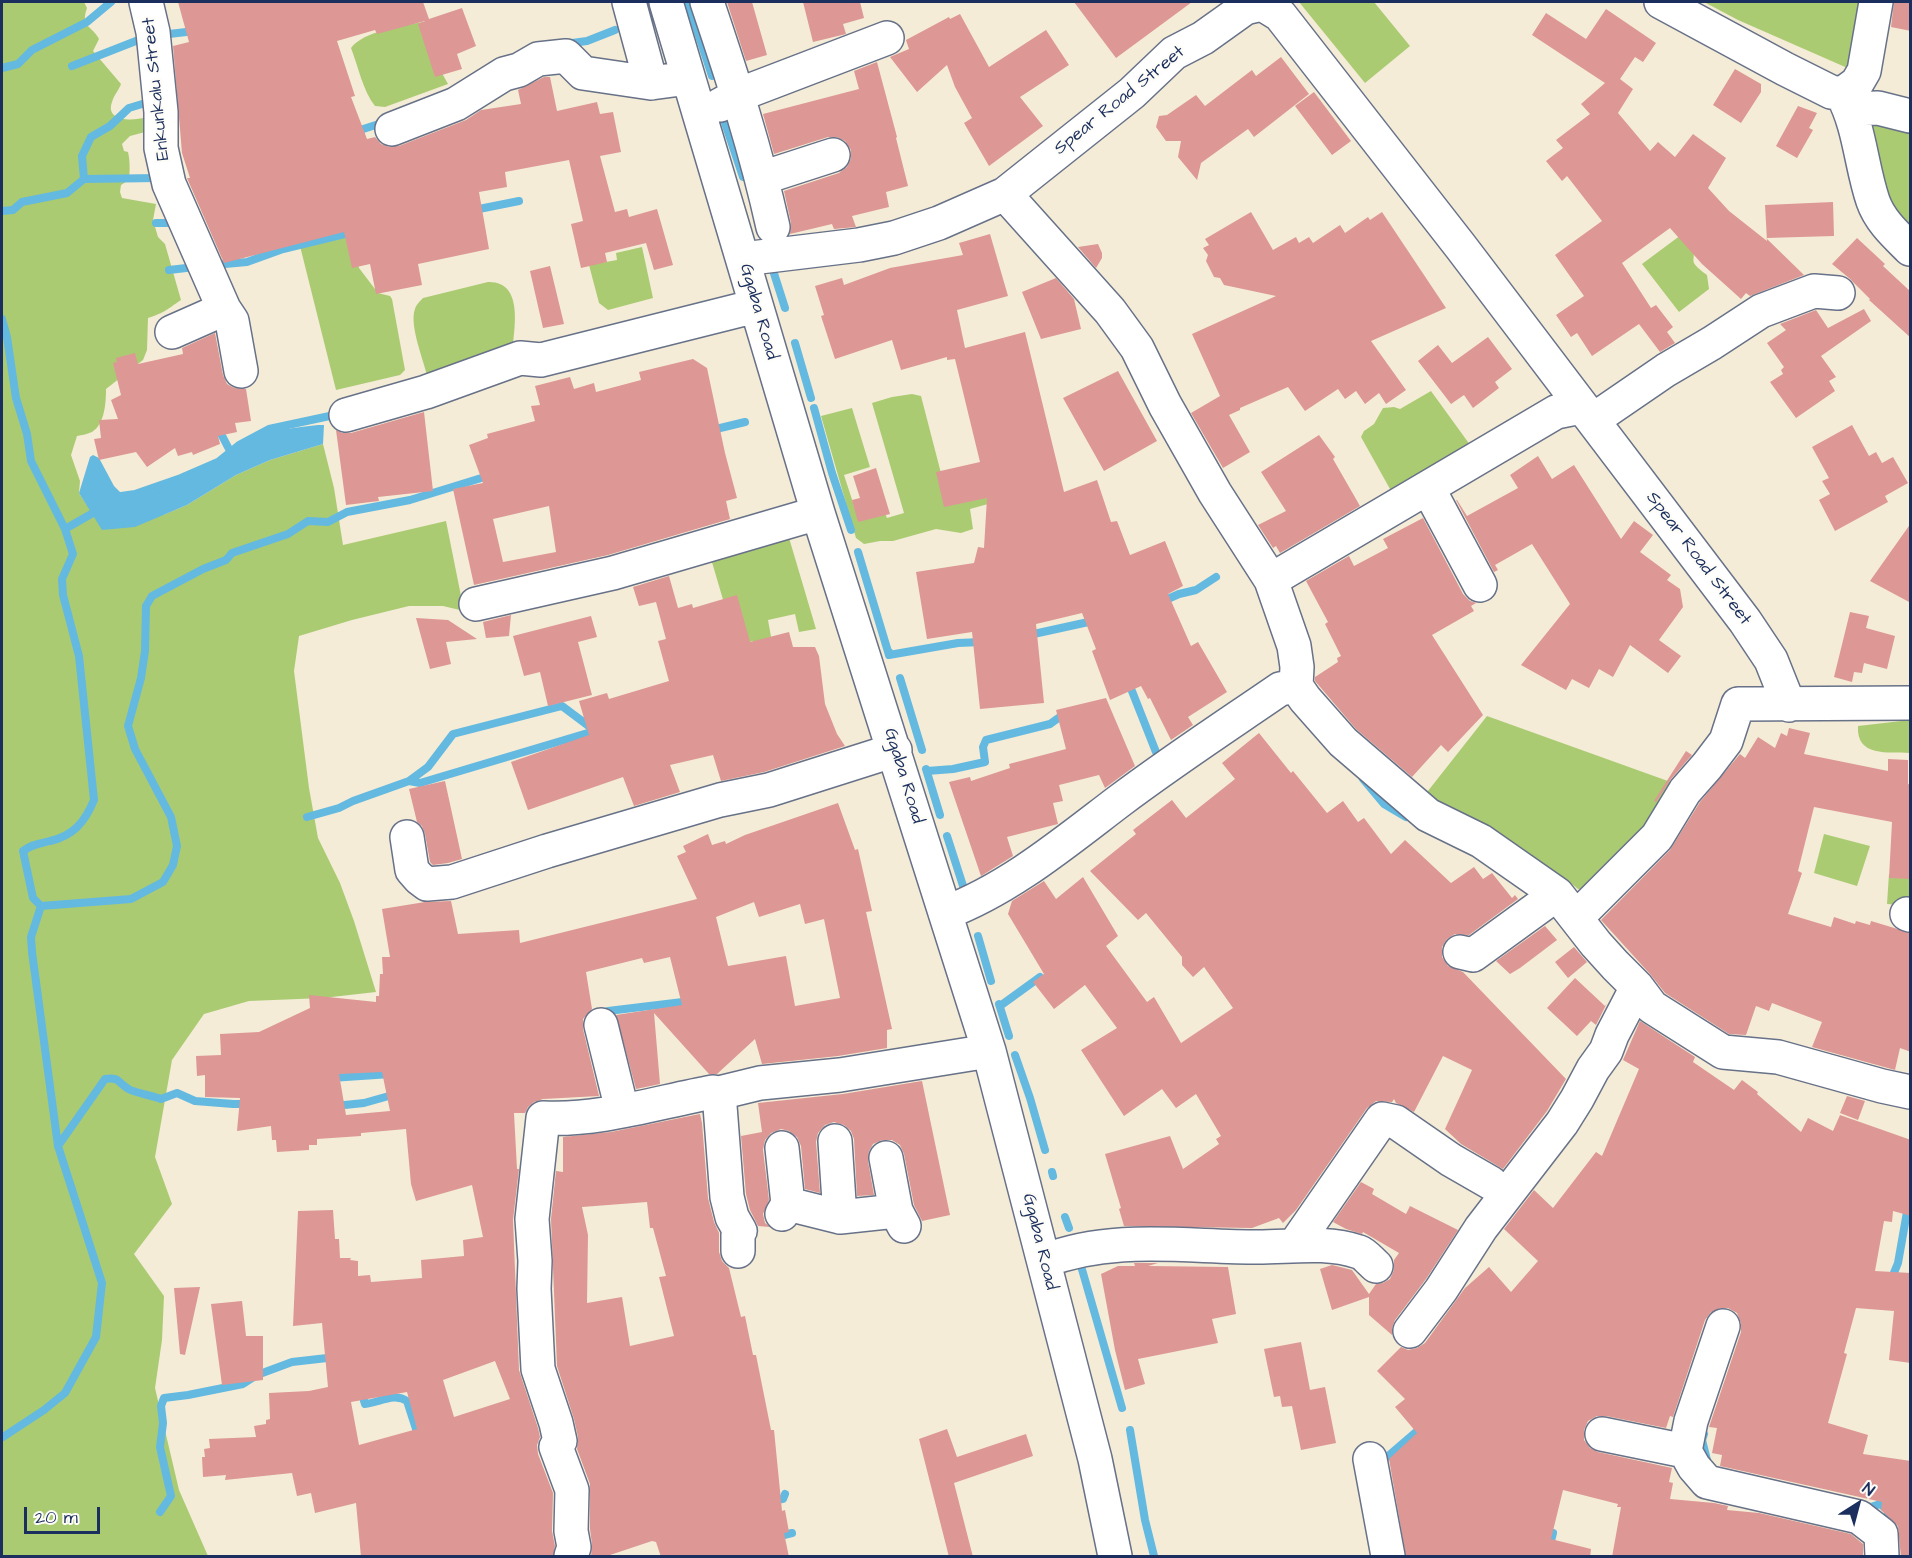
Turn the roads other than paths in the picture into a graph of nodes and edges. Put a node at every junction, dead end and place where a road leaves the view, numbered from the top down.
1 (146, 2) edge
2 (629, 2) edge
3 (666, 2) edge
4 (707, 2) edge
5 (1661, 2) edge
6 (1876, 2) edge
7 (1263, 3) edge
8 (887, 38) dead end
9 (688, 78) junction
10 (651, 83) junction
11 (738, 95) junction
12 (1846, 101) junction
13 (697, 109) junction
14 (1911, 116) edge
15 (392, 129) dead end
16 (833, 154) dead end
17 (762, 178) junction
18 (1005, 194) junction
19 (773, 227) dead end
20 (1911, 249) edge
21 (743, 259) junction
22 (1838, 293) dead end
23 (756, 306) junction
24 (224, 309) junction
25 (172, 332) dead end
26 (241, 370) dead end
27 (1587, 413) junction
28 (346, 415) dead end
29 (1428, 488) junction
30 (818, 513) junction
31 (1271, 580) junction
32 (1480, 585) dead end
33 (476, 604) dead end
34 (1296, 686) junction
35 (1911, 703) edge
36 (1789, 705) junction
37 (895, 750) junction
38 (407, 837) dead end
39 (1566, 906) junction
40 (945, 913) junction
41 (1460, 952) dead end
42 (1637, 987) junction
43 (601, 1025) dead end
44 (990, 1051) junction
45 (1911, 1092) edge
46 (719, 1093) junction
47 (622, 1110) junction
48 (835, 1141) dead end
49 (782, 1148) dead end
50 (886, 1158) dead end
51 (1491, 1183) dead end
52 (840, 1216) junction
53 (1294, 1246) junction
54 (738, 1251) dead end
55 (1044, 1261) junction
56 (1376, 1266) dead end
57 (1723, 1326) dead end
58 (1410, 1331) dead end
59 (1602, 1434) dead end
60 (1684, 1451) junction
61 (1370, 1459) dead end
62 (571, 1557) edge
63 (1115, 1557) edge
64 (1388, 1557) edge
65 (1882, 1557) edge

1 - 24 street, Enkunkalu Street
2 - 10 street
3 - 9 street, Ggaba Road
4 - 11 street
5 - 12 street
6 - 12 street
7 - 18 street, Spear Road Street
7 - 27 street, Spear Road Street
8 - 11 street
9 - 10 street
9 - 13 street, Ggaba Road
10 - 15 street
11 - 13 street
11 - 17 street
12 - 14 street
12 - 20 street
13 - 21 street, Ggaba Road
16 - 17 street
17 - 19 street
18 - 21 street, Spear Road Street
18 - 31 street
21 - 23 street, Ggaba Road
22 - 27 street
23 - 28 street
23 - 30 street, Ggaba Road
24 - 25 street
24 - 26 street, Enkunkalu Street
27 - 29 street
27 - 36 street, Spear Road Street
29 - 31 street
29 - 32 street
30 - 33 street
30 - 37 street, Ggaba Road
31 - 34 street
34 - 39 street
34 - 40 street
35 - 36 street
36 - 39 street
37 - 38 street
37 - 40 street, Ggaba Road
39 - 41 street
39 - 42 street
40 - 44 street, Ggaba Road
42 - 45 street
42 - 58 street
43 - 47 street
44 - 46 street
44 - 55 street, Ggaba Road
46 - 47 street
46 - 54 street
47 - 62 street
48 - 52 street
49 - 52 street
50 - 52 street
51 - 53 street
53 - 55 street
53 - 56 street
55 - 63 street, Ggaba Road
57 - 60 street
59 - 60 street
60 - 65 street
61 - 64 street

